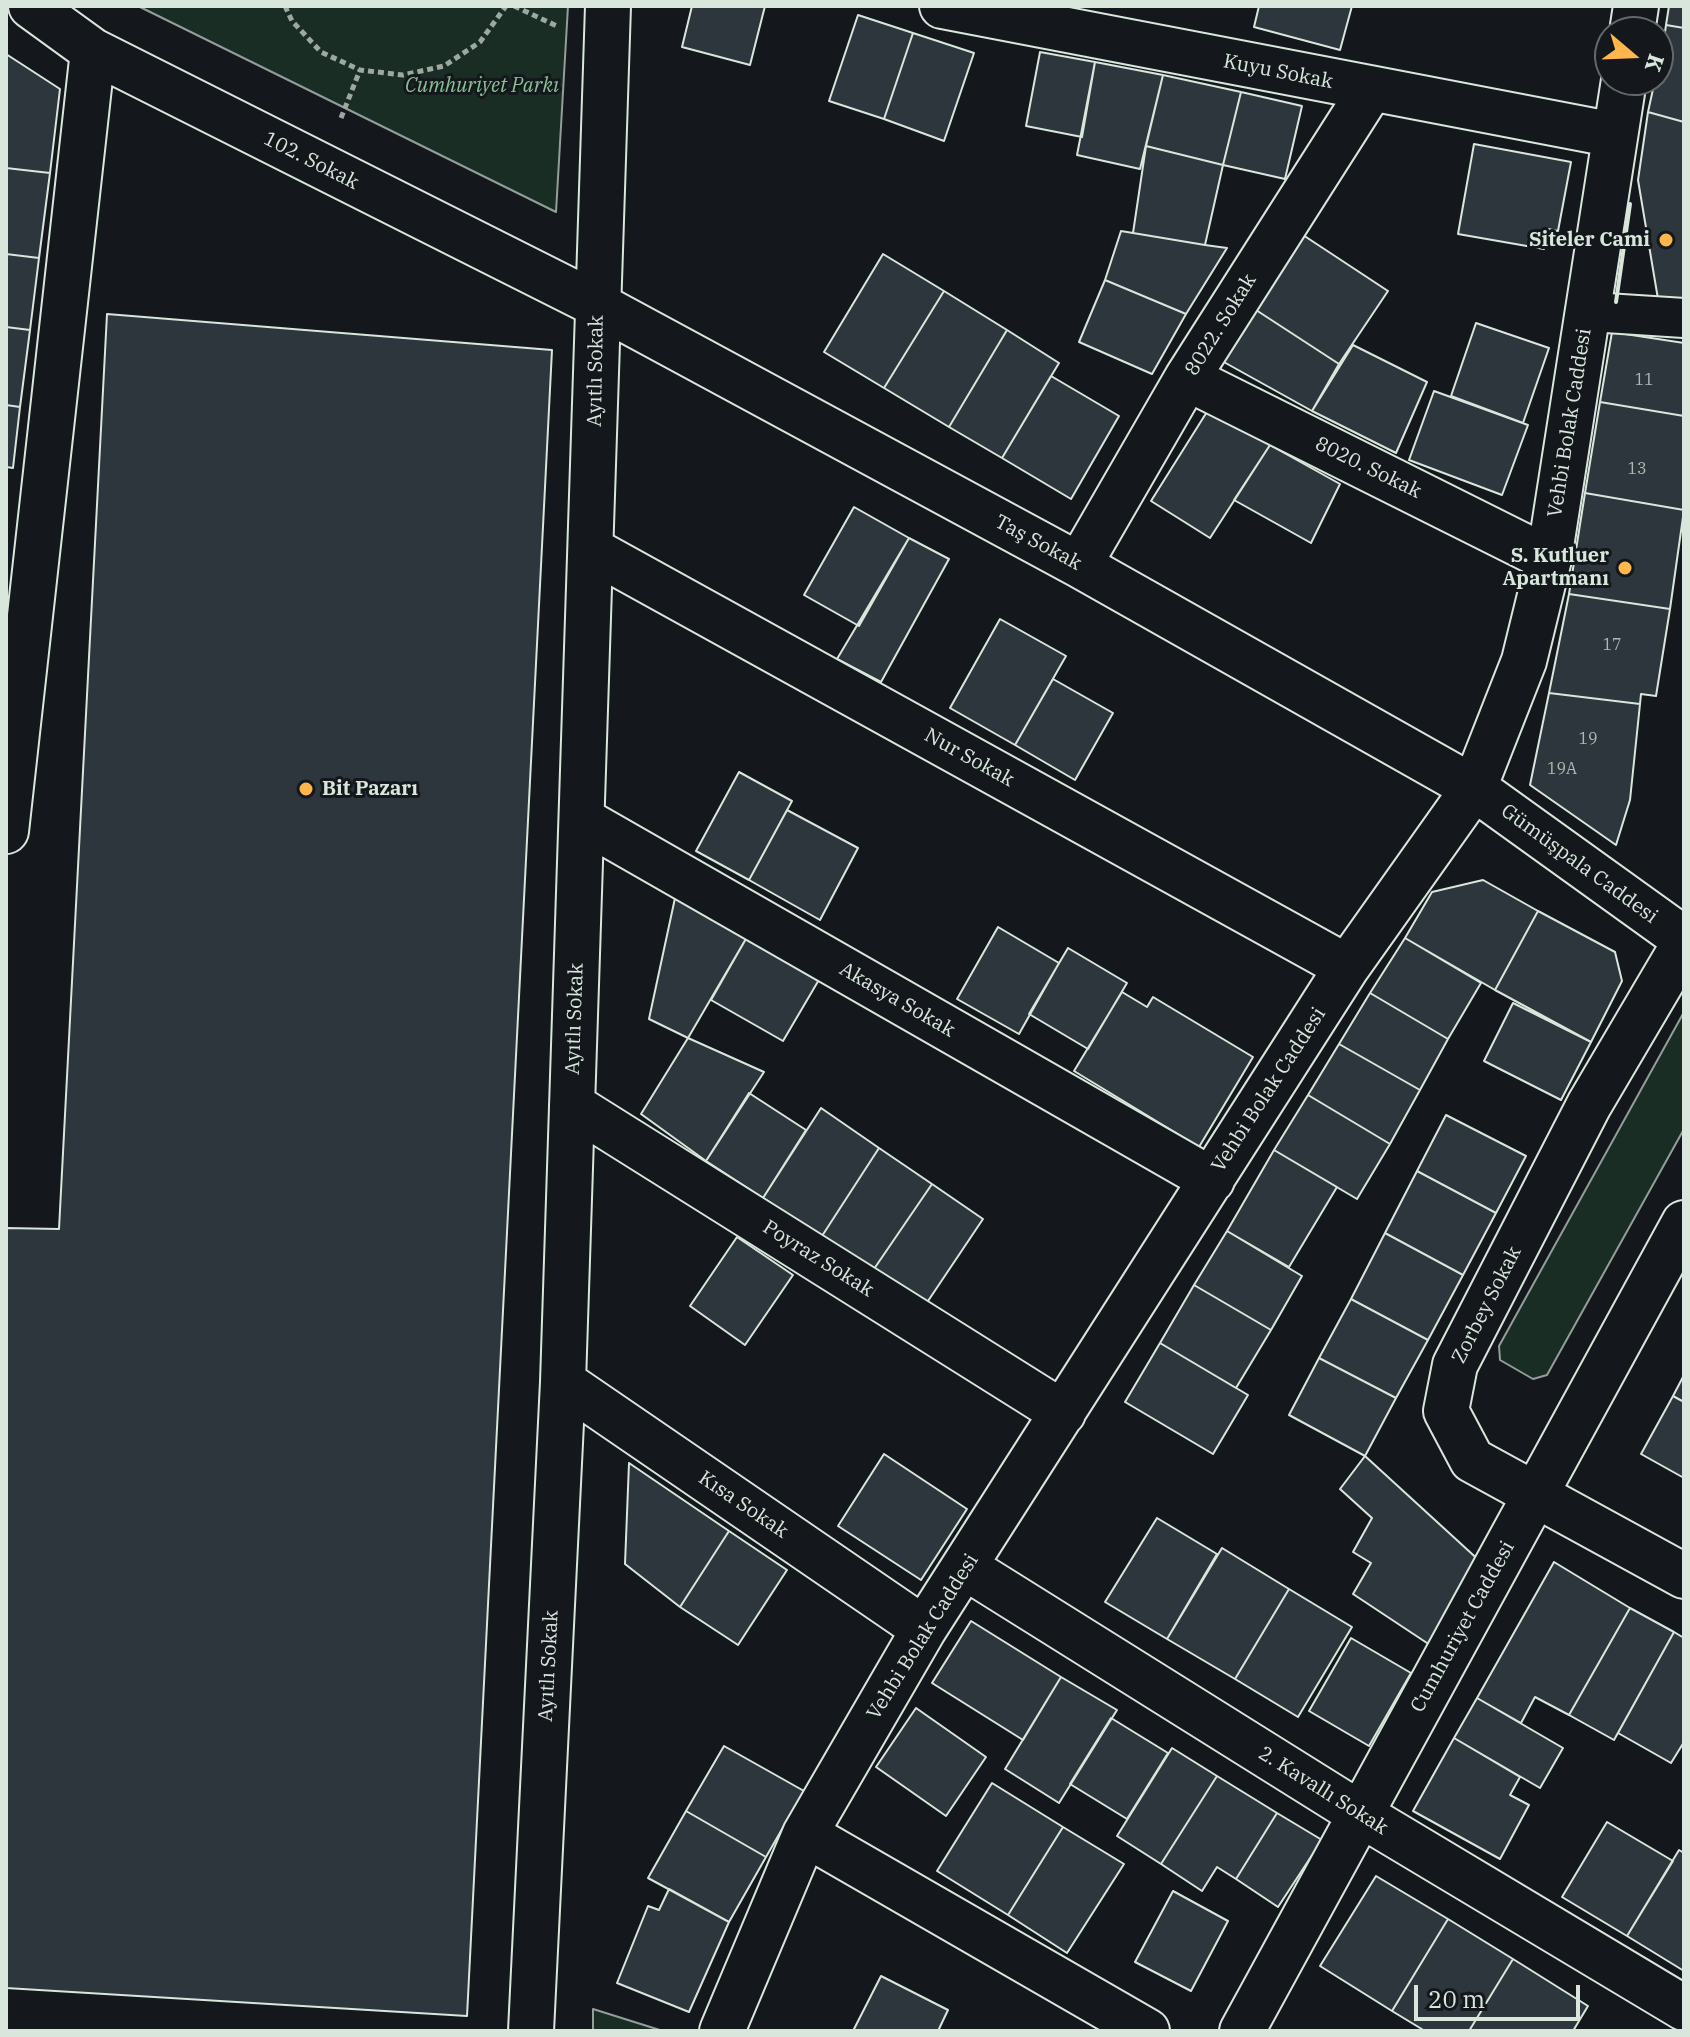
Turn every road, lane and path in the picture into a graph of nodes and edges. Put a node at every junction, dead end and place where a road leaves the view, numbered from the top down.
1 (31, 6) edge
2 (285, 6) edge
3 (506, 6) edge
4 (608, 6) edge
5 (942, 6) edge
6 (1036, 16) edge
7 (93, 51) junction
8 (360, 70) junction
9 (1371, 89) junction
10 (1621, 96) edge
11 (339, 123) dead end
12 (1615, 135) junction
13 (598, 305) junction
14 (1606, 313) dead end
15 (1684, 318) edge
16 (1187, 378) junction
17 (592, 550) junction
18 (1549, 559) junction
19 (1079, 565) junction
20 (1474, 788) junction
21 (583, 820) junction
22 (6, 831) edge
23 (1684, 942) edge
24 (1347, 967) junction
25 (572, 1105) junction
26 (1212, 1180) junction
27 (1684, 1223) edge
28 (563, 1382) junction
29 (1063, 1413) junction
30 (1535, 1495) junction
31 (965, 1567) junction
32 (1684, 1576) edge
33 (924, 1629) junction
34 (1360, 1814) junction
35 (805, 1834) junction
36 (1684, 2008) edge
37 (531, 2031) edge
38 (722, 2031) edge
39 (1147, 2031) edge
40 (1242, 2031) edge

1 - 7 street, 102. Sokak
2 - 8 path
3 - 8 path
4 - 13 street, Ayıtlı Sokak
5 - 6 street, Kuyu Sokak
6 - 9 street, Kuyu Sokak
7 - 13 street, 102. Sokak
7 - 22 street
8 - 11 path
9 - 12 street, Kuyu Sokak
9 - 16 street, 8022. Sokak
10 - 12 street, Vehbi Bolak Caddesi
12 - 18 street, Vehbi Bolak Caddesi
13 - 17 street, Ayıtlı Sokak
13 - 19 street, Taş Sokak
14 - 15 street
16 - 18 street, 8020. Sokak
16 - 19 street, 8022. Sokak
17 - 21 street, Ayıtlı Sokak
17 - 24 street, Nur Sokak
18 - 20 street, Vehbi Bolak Caddesi
19 - 20 street, Taş Sokak
20 - 23 street, Gümüşpala Caddesi
20 - 24 street, Vehbi Bolak Caddesi
21 - 25 street, Ayıtlı Sokak
21 - 26 street, Akasya Sokak
23 - 30 street, Zorbey Sokak
24 - 26 street, Vehbi Bolak Caddesi
25 - 28 street, Ayıtlı Sokak
25 - 29 street, Poyraz Sokak
26 - 29 street, Vehbi Bolak Caddesi
27 - 30 street, Cumhuriyet Caddesi
28 - 33 street, Kısa Sokak
28 - 37 street, Ayıtlı Sokak
29 - 31 street, Vehbi Bolak Caddesi
30 - 32 street, Zorbey Sokak
30 - 34 street, Cumhuriyet Caddesi
31 - 33 street, Vehbi Bolak Caddesi
31 - 34 street, 2. Kavallı Sokak
33 - 35 street, Vehbi Bolak Caddesi
34 - 36 street, 2. Kavallı Sokak
34 - 40 street, Cumhuriyet Caddesi
35 - 38 street, Vehbi Bolak Caddesi
35 - 39 street

